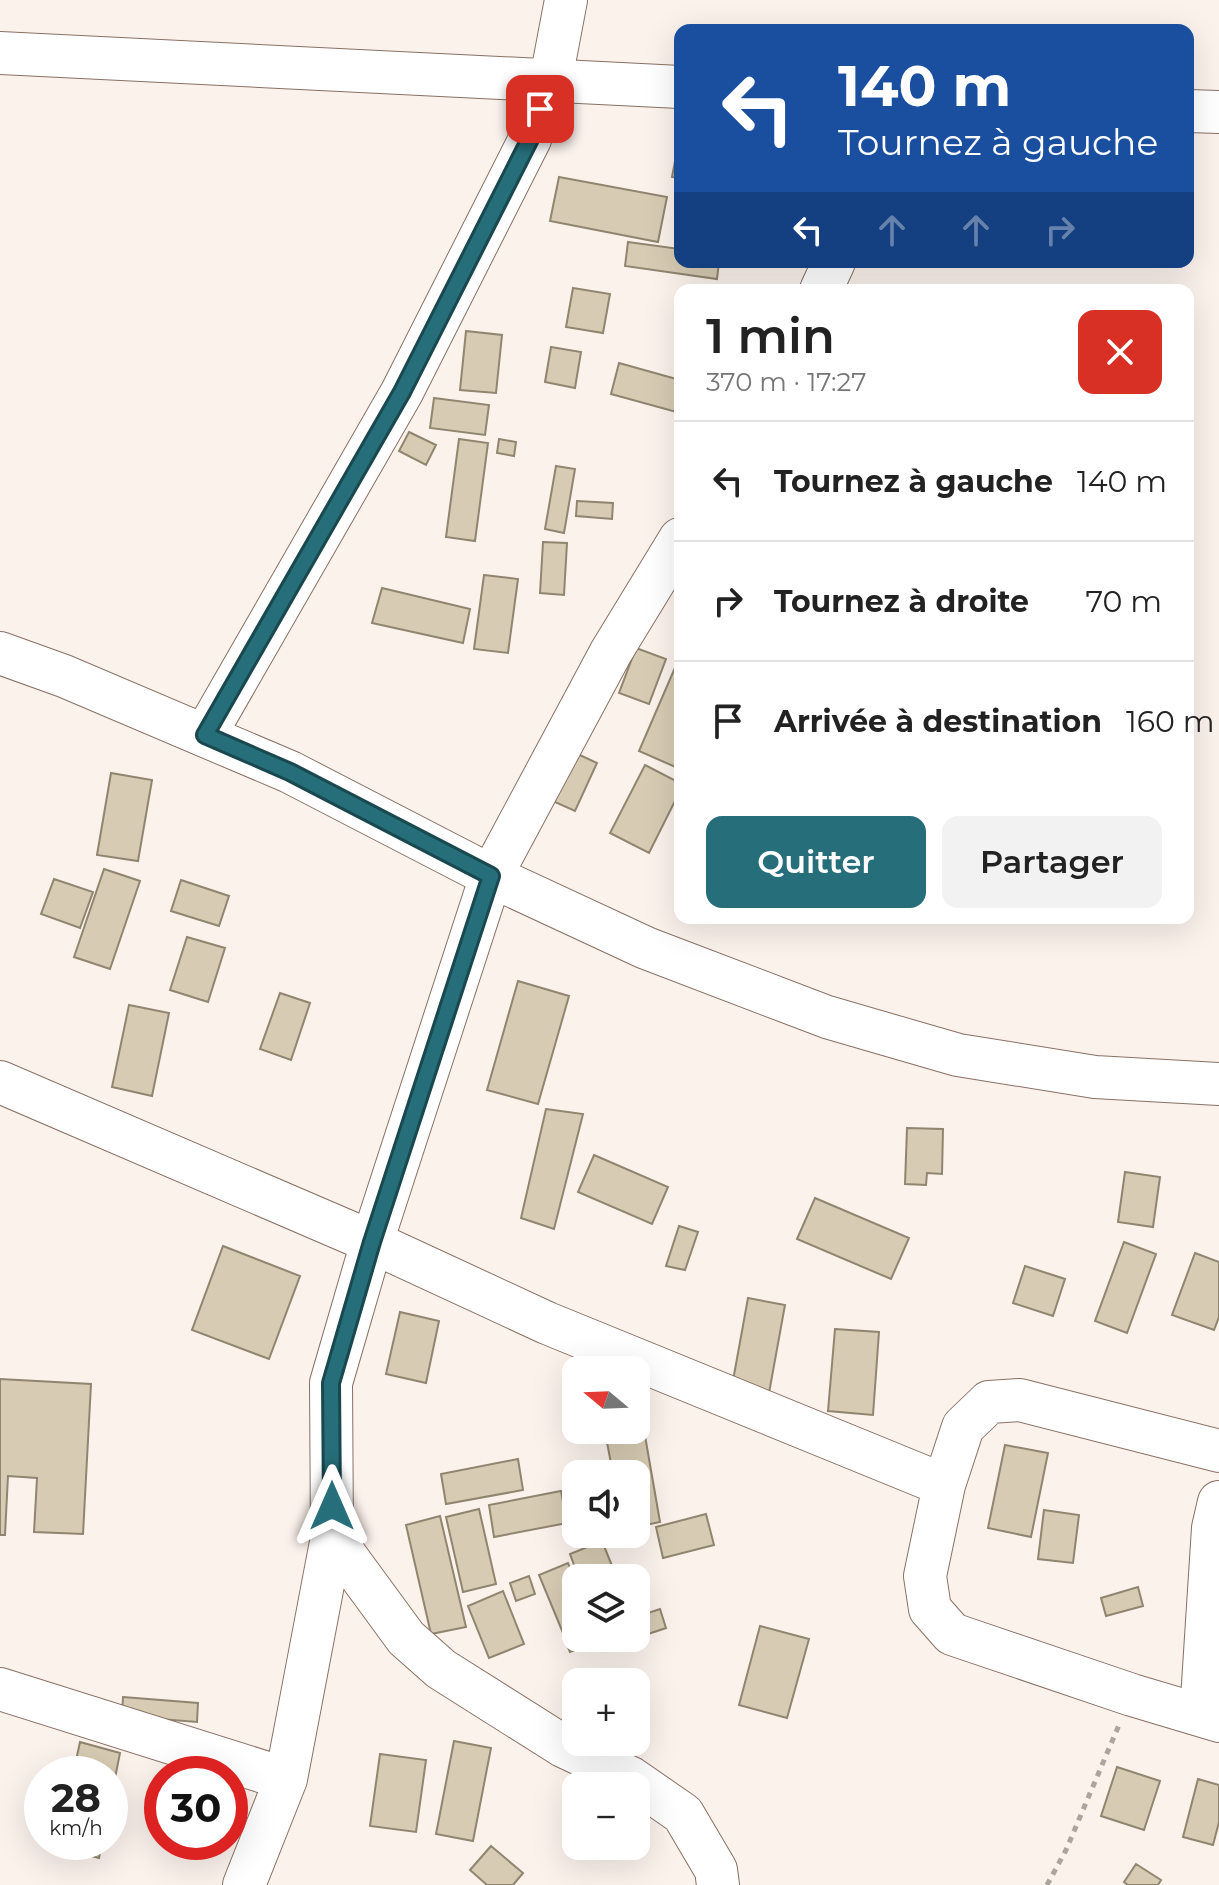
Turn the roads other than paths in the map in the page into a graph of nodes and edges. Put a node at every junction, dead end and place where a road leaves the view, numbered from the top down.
1 (566, 0) edge
2 (0, 53) edge
3 (551, 79) junction
4 (674, 87) edge
5 (1194, 111) edge
6 (1219, 112) edge
7 (674, 549) edge
8 (0, 653) edge
9 (205, 735) junction
10 (491, 876) junction
11 (0, 1082) edge
12 (1219, 1084) edge
13 (372, 1242) junction
14 (1219, 1451) edge
15 (944, 1485) junction
16 (1219, 1502) edge
17 (332, 1537) junction
18 (0, 1689) edge
19 (1210, 1718) edge
20 (286, 1779) junction
21 (244, 1885) edge
22 (718, 1885) edge

1 - 3 street
2 - 3 street
3 - 4 street
3 - 9 street
5 - 6 street
7 - 10 street
8 - 9 street
9 - 10 street
10 - 12 street
10 - 13 street
11 - 13 street
13 - 15 street
13 - 17 street
14 - 15 street
15 - 19 street
16 - 19 street
17 - 20 street
17 - 22 street
18 - 20 street
20 - 21 street

